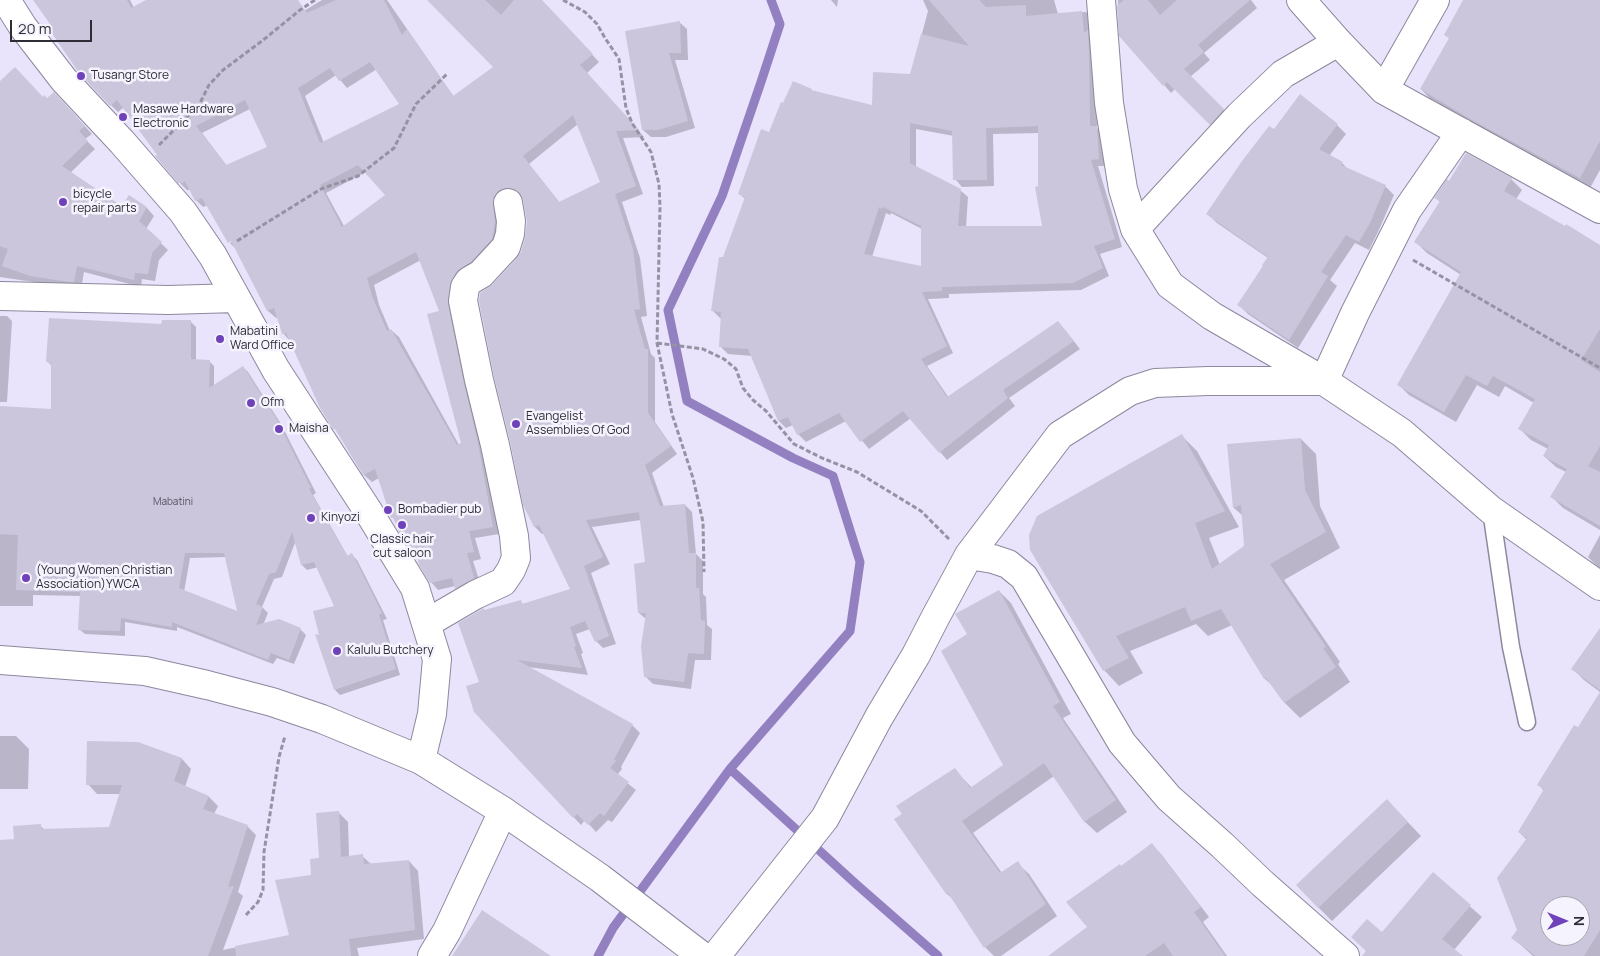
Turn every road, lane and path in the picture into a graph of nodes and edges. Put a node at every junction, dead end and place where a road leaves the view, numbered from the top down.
1 (6, 0) edge
2 (315, 0) edge
3 (563, 0) edge
4 (1101, 0) edge
5 (1300, 0) edge
6 (1435, 0) edge
7 (1338, 42) junction
8 (447, 74) dead end
9 (1384, 90) junction
10 (1461, 132) junction
11 (142, 164) junction
12 (508, 203) dead end
13 (1600, 209) edge
14 (1135, 229) junction
15 (1389, 246) junction
16 (212, 256) junction
17 (0, 296) edge
18 (236, 298) junction
19 (657, 343) junction
20 (1600, 368) edge
21 (1324, 381) junction
22 (1491, 510) junction
23 (969, 555) junction
24 (704, 572) dead end
25 (1600, 586) edge
26 (427, 623) junction
27 (0, 660) edge
28 (292, 709) junction
29 (1527, 722) dead end
30 (421, 760) junction
31 (503, 811) junction
32 (246, 915) dead end
33 (432, 956) edge
34 (702, 956) edge
35 (716, 956) edge
36 (1345, 956) edge

1 - 11 street
2 - 11 path
3 - 19 path
4 - 14 street
5 - 7 street
6 - 9 street
7 - 9 street
7 - 14 street
8 - 16 path
9 - 10 street
10 - 13 street
10 - 15 street
11 - 16 street
12 - 26 street
14 - 21 street
15 - 20 path
15 - 21 street
16 - 18 street
17 - 18 street
18 - 26 street
19 - 23 path
19 - 24 path
21 - 22 street
21 - 23 street
22 - 25 street
22 - 29 lane
23 - 35 street
23 - 36 street
26 - 30 street
27 - 28 street
28 - 30 street
28 - 32 path
30 - 31 street
31 - 33 street
31 - 34 street

